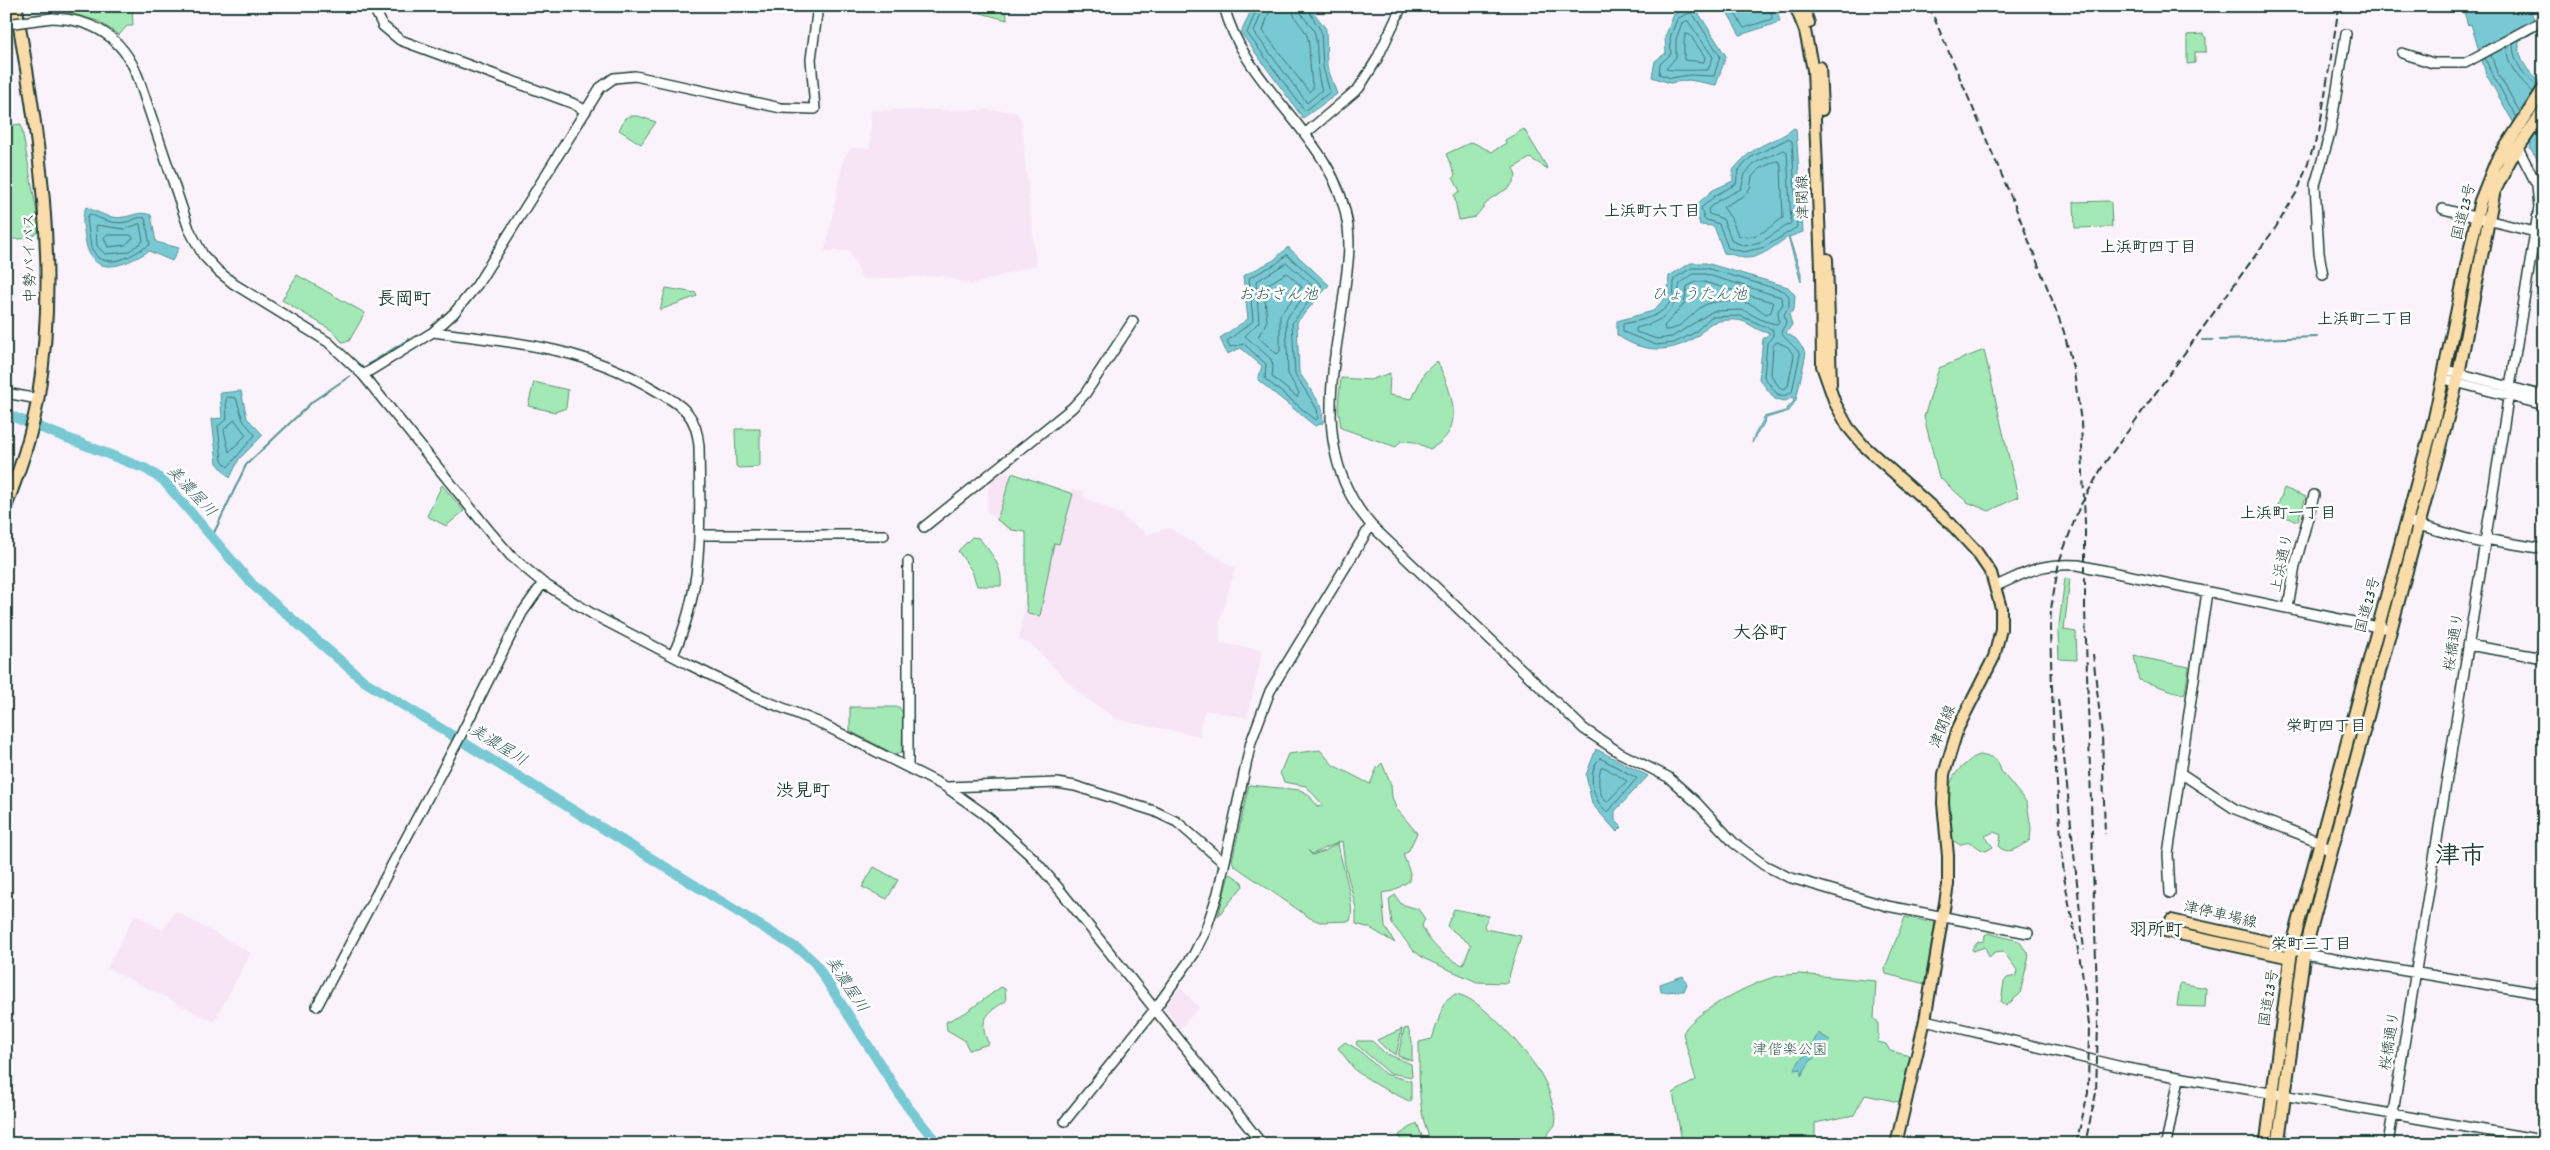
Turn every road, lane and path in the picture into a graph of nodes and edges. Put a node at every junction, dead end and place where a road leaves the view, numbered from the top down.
1 (18, 6) edge
2 (373, 6) edge
3 (818, 6) edge
4 (1224, 6) edge
5 (1402, 6) edge
6 (1796, 6) edge
7 (1803, 6) edge
8 (2540, 21) edge
9 (6, 24) edge
10 (2346, 34) dead end
11 (2402, 53) dead end
12 (2544, 88) edge
13 (2544, 110) edge
14 (586, 111) junction
15 (1306, 134) junction
16 (2520, 145) junction
17 (2443, 209) dead end
18 (2483, 217) junction
19 (2535, 232) junction
20 (2323, 275) dead end
21 (1133, 321) dead end
22 (433, 332) junction
23 (2445, 374) junction
24 (363, 376) junction
25 (2458, 378) junction
26 (1830, 388) junction
27 (2510, 391) junction
28 (6, 393) edge
29 (2544, 396) edge
30 (37, 404) junction
31 (2544, 405) edge
32 (2314, 495) dead end
33 (6, 506) edge
34 (2413, 524) junction
35 (1371, 525) junction
36 (924, 527) dead end
37 (700, 534) junction
38 (884, 535) dead end
39 (2485, 542) junction
40 (2544, 549) edge
41 (908, 562) dead end
42 (543, 583) junction
43 (1996, 586) junction
44 (2207, 592) junction
45 (2288, 608) junction
46 (2391, 627) junction
47 (2379, 628) junction
48 (2468, 644) junction
49 (673, 655) junction
50 (2544, 658) edge
51 (908, 767) junction
52 (2182, 774) junction
53 (946, 787) junction
54 (2320, 842) junction
55 (2330, 852) junction
56 (1224, 863) junction
57 (2170, 893) dead end
58 (1943, 917) junction
59 (2171, 920) dead end
60 (2160, 930) dead end
61 (2028, 933) dead end
62 (2292, 952) junction
63 (2304, 954) junction
64 (2416, 972) junction
65 (2544, 994) edge
66 (317, 1006) dead end
67 (1155, 1009) junction
68 (1925, 1020) junction
69 (2179, 1078) junction
70 (2272, 1094) junction
71 (2284, 1097) junction
72 (2393, 1115) junction
73 (1065, 1121) dead end
74 (2536, 1138) dead end
75 (1262, 1144) edge
76 (1896, 1144) edge
77 (2166, 1144) edge
78 (2266, 1144) edge
79 (2278, 1144) edge
80 (2388, 1144) edge

1 - 30 highway, 中勢バイパス
2 - 14 street
3 - 14 street
4 - 15 street
5 - 15 street
6 - 26 main road, 津関線
7 - 26 main road, 津関線
8 - 11 street
9 - 24 street, bridge
10 - 20 street
12 - 18 highway, 国道23号
13 - 16 highway, 国道23号
14 - 22 street
15 - 35 street
16 - 18 highway, 国道23号
16 - 19 street, 桜橋通り
17 - 18 street
18 - 19 street
18 - 23 highway, 国道23号
18 - 25 highway, 国道23号
19 - 27 street, 桜橋通り
21 - 36 street
22 - 24 street
22 - 37 street
23 - 25 street
23 - 34 highway, 国道23号
24 - 42 street
25 - 27 street
25 - 34 highway, 国道23号
26 - 43 main road, 津関線
27 - 29 street
27 - 31 street
27 - 39 street, 桜橋通り
28 - 30 street
30 - 33 highway, 中勢バイパス
32 - 45 street, 上浜通り
34 - 39 street
34 - 46 highway, 国道23号
34 - 47 highway, 国道23号
35 - 56 street
35 - 58 street
37 - 38 street
37 - 49 street
39 - 40 street
39 - 48 street, 桜橋通り
41 - 51 street
42 - 49 street
42 - 66 street
43 - 44 street
43 - 58 main road, 津関線
44 - 45 street
44 - 52 street
45 - 47 street
46 - 47 street
46 - 55 highway, 国道23号
47 - 54 highway, 国道23号
48 - 50 street
48 - 64 street, 桜橋通り
49 - 51 street
51 - 53 street
52 - 54 street
52 - 57 street
53 - 56 street
53 - 67 street
54 - 55 street
54 - 62 highway, 国道23号
55 - 63 highway, 国道23号
56 - 67 street
58 - 61 street
58 - 68 main road, 津関線
59 - 62 main road, 津停車場線
60 - 62 main road, 津停車場線
62 - 63 street
62 - 70 highway, 国道23号
63 - 64 street
63 - 71 highway, 国道23号
64 - 65 street
64 - 72 street, 桜橋通り
67 - 73 street
67 - 75 street
68 - 69 street
68 - 76 main road, 津関線
69 - 70 street
69 - 77 street
70 - 71 street
70 - 78 highway, 国道23号
71 - 72 street
71 - 79 highway, 国道23号
72 - 74 street
72 - 80 street, 桜橋通り

